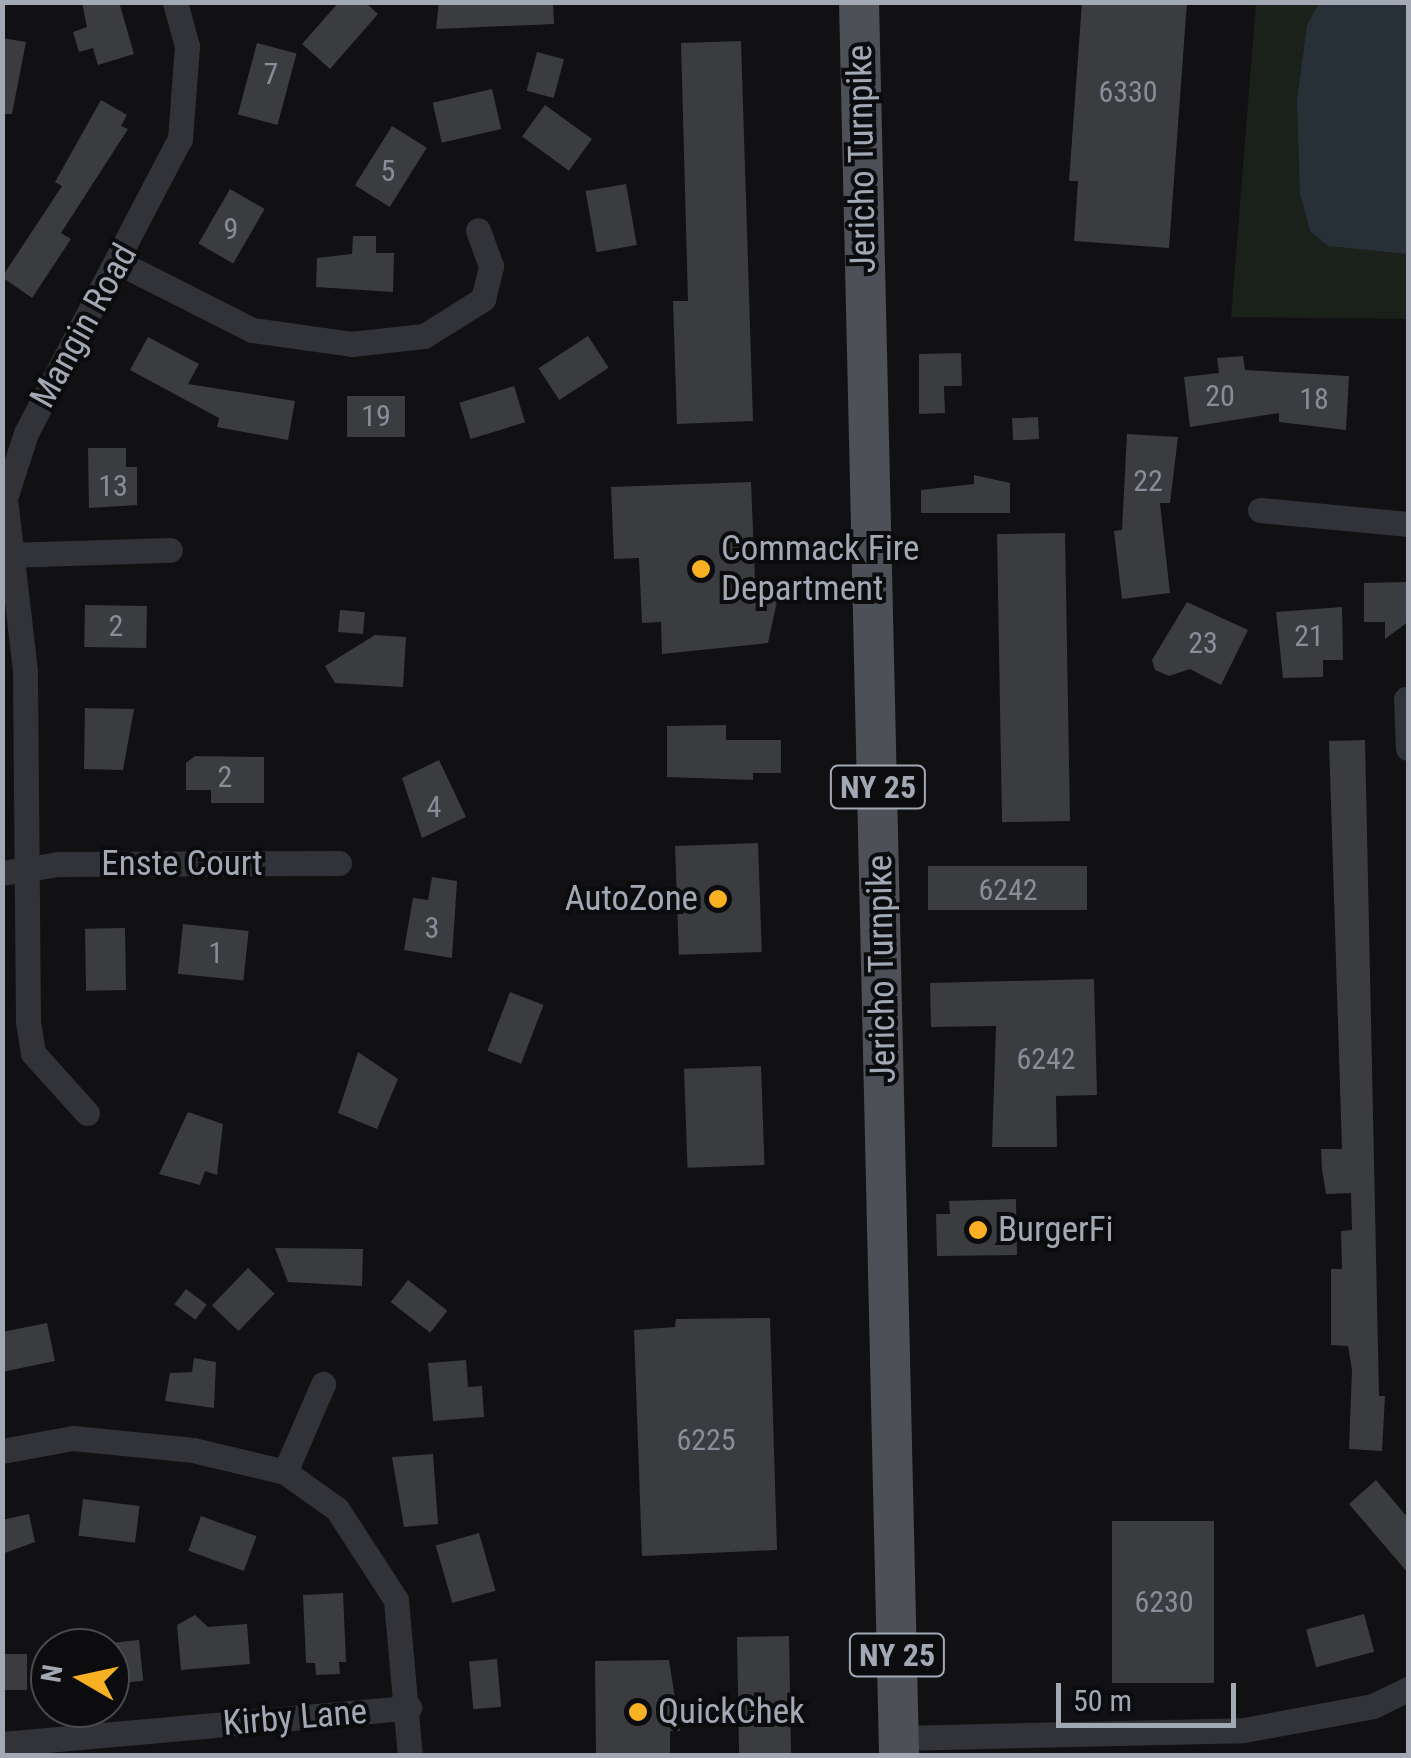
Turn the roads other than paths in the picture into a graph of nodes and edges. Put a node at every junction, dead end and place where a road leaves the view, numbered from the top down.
1 (175, 2) edge
2 (859, 2) edge
3 (478, 230) dead end
4 (118, 262) junction
5 (1260, 510) dead end
6 (1408, 524) edge
7 (170, 550) dead end
8 (7, 555) junction
9 (1406, 698) dead end
10 (1408, 748) edge
11 (339, 863) dead end
12 (14, 871) edge
13 (87, 1114) dead end
14 (324, 1384) dead end
15 (2, 1451) edge
16 (285, 1472) junction
17 (1408, 1689) edge
18 (408, 1708) junction
19 (2, 1744) edge
20 (899, 1747) edge
21 (410, 1756) edge

1 - 4 street, Mangin Road
2 - 20 main road, Jericho Turnpike / NY 25
3 - 4 street
4 - 8 street, Mangin Road
5 - 6 street
7 - 8 street
8 - 12 street, Mangin Road
9 - 10 street
11 - 12 street, Enste Court
12 - 13 street, Mangin Road
14 - 16 street
15 - 16 street
16 - 18 street
17 - 20 street
18 - 19 street, Kirby Lane
18 - 21 street

